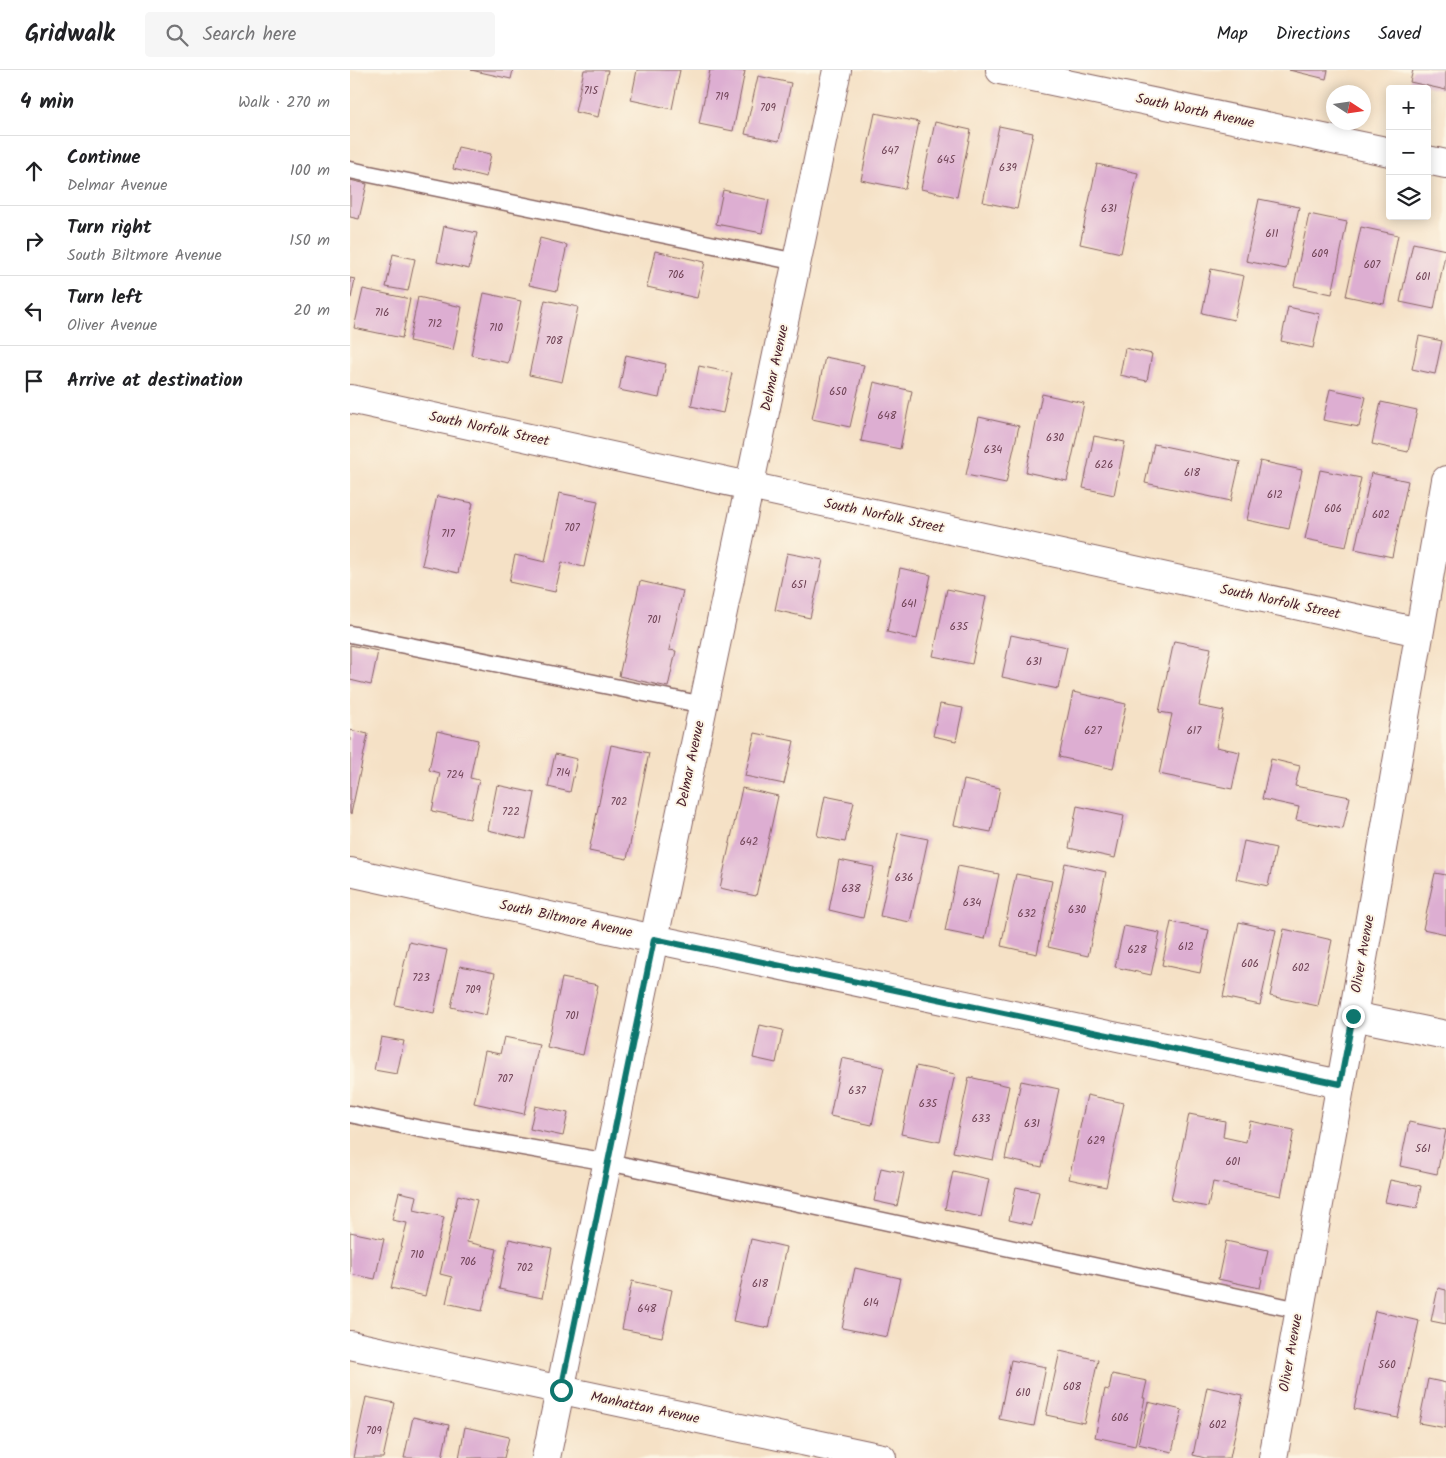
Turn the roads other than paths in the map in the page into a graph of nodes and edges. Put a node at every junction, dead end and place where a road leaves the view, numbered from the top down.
1 (837, 70) edge
2 (1000, 70) edge
3 (1386, 151) edge
4 (1431, 161) edge
5 (1446, 164) edge
6 (350, 170) edge
7 (797, 262) junction
8 (350, 399) edge
9 (1446, 480) edge
10 (750, 486) junction
11 (1419, 632) junction
12 (350, 634) edge
13 (704, 705) junction
14 (350, 872) edge
15 (654, 939) junction
16 (1353, 1016) junction
17 (1446, 1035) edge
18 (1340, 1084) junction
19 (350, 1114) edge
20 (608, 1162) junction
21 (1299, 1310) junction
22 (350, 1345) edge
23 (561, 1390) junction
24 (546, 1458) edge
25 (882, 1458) edge
26 (1272, 1458) edge

1 - 7 street, Delmar Avenue
2 - 3 street, South Worth Avenue
4 - 5 street
6 - 7 lane
7 - 10 street, Delmar Avenue
8 - 10 street, South Norfolk Street
9 - 11 street, Oliver Avenue
10 - 11 street, South Norfolk Street
10 - 13 street, Delmar Avenue
11 - 16 street, Oliver Avenue
12 - 13 lane
13 - 15 street, Delmar Avenue
14 - 15 street, South Biltmore Avenue
15 - 18 street, South Biltmore Avenue
15 - 20 street, Delmar Avenue
16 - 17 street
16 - 18 street, Oliver Avenue
18 - 21 street, Oliver Avenue
19 - 20 lane
20 - 21 lane
20 - 23 street, Delmar Avenue
21 - 26 street, Oliver Avenue
22 - 23 street, Manhattan Avenue
23 - 24 street, Delmar Avenue
23 - 25 street, Manhattan Avenue

